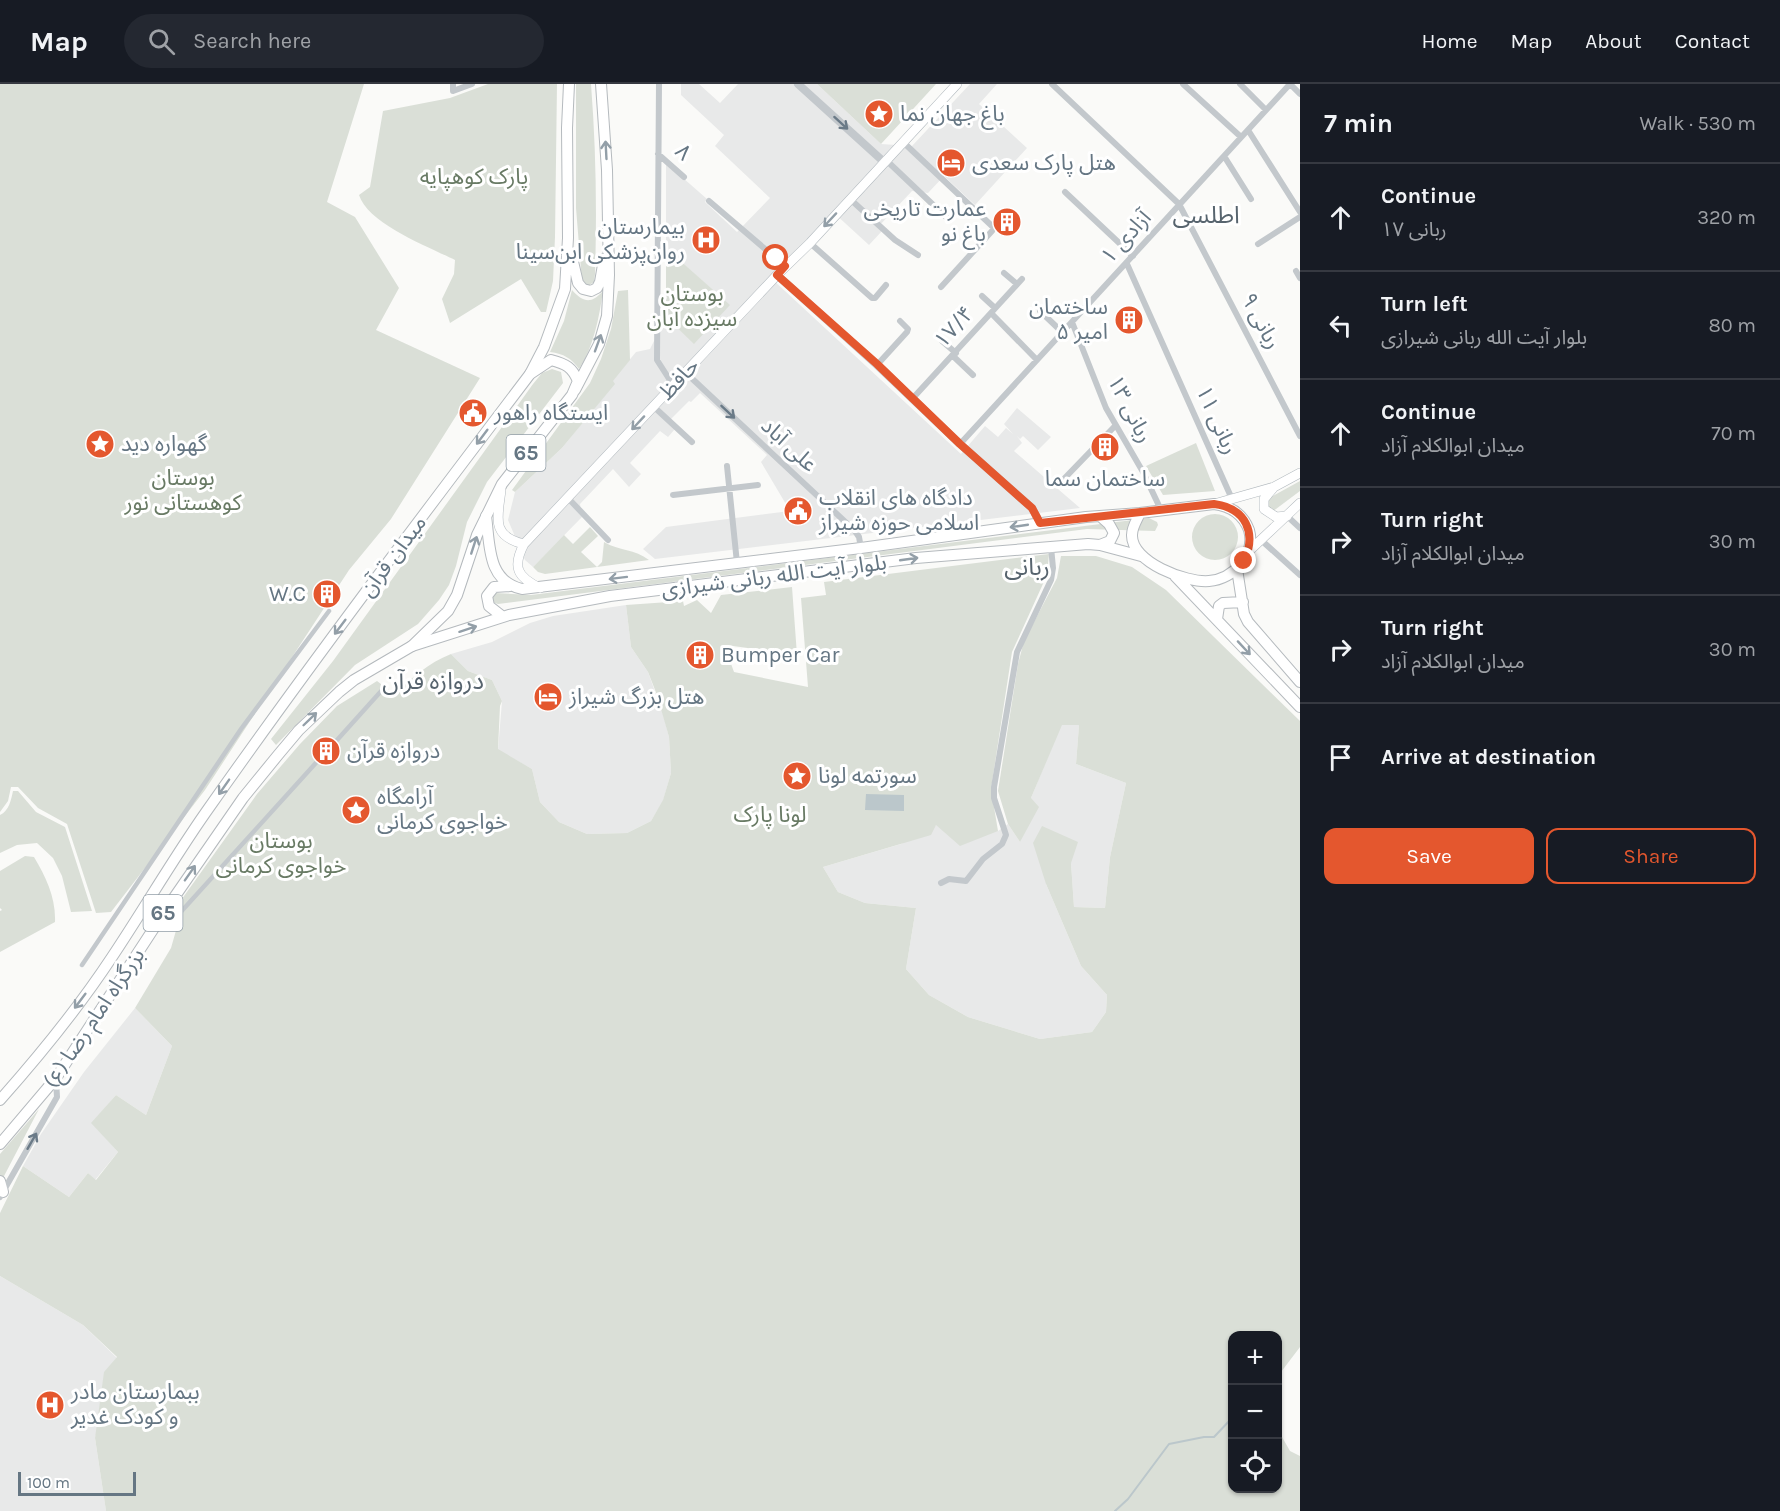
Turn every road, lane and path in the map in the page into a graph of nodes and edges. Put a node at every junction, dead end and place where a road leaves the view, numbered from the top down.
1 (453, 84) edge
2 (472, 84) edge
3 (569, 84) edge
4 (601, 84) edge
5 (659, 84) edge
6 (798, 84) edge
7 (957, 84) edge
8 (1052, 84) edge
9 (1184, 84) edge
10 (1240, 84) edge
11 (1290, 84) edge
12 (1300, 94) edge
13 (1266, 110) junction
14 (1248, 130) junction
15 (1242, 137) junction
16 (903, 142) junction
17 (658, 154) junction
18 (1224, 156) junction
19 (885, 161) junction
20 (684, 177) dead end
21 (1065, 192) dead end
22 (850, 199) junction
23 (1251, 199) dead end
24 (710, 201) dead end
25 (1179, 204) junction
26 (1300, 212) edge
27 (1300, 217) edge
28 (947, 218) dead end
29 (568, 238) junction
30 (607, 238) junction
31 (810, 243) junction
32 (1258, 244) dead end
33 (918, 255) dead end
34 (1134, 256) junction
35 (1127, 264) junction
36 (785, 266) junction
37 (1296, 271) dead end
38 (1004, 273) dead end
39 (777, 275) junction
40 (1300, 278) edge
41 (886, 285) dead end
42 (941, 287) dead end
43 (982, 296) dead end
44 (993, 311) junction
45 (1040, 311) dead end
46 (900, 321) dead end
47 (1072, 322) junction
48 (1062, 332) junction
49 (942, 341) dead end
50 (954, 355) junction
51 (1037, 360) junction
52 (877, 364) junction
53 (685, 372) junction
54 (530, 374) junction
55 (973, 375) dead end
56 (673, 385) junction
57 (572, 395) junction
58 (913, 398) junction
59 (653, 406) junction
60 (1115, 426) junction
61 (1300, 436) edge
62 (692, 442) dead end
63 (960, 444) junction
64 (727, 466) dead end
65 (1300, 473) edge
66 (502, 484) junction
67 (1059, 484) dead end
68 (758, 485) dead end
69 (1274, 487) junction
70 (729, 488) junction
71 (673, 495) dead end
72 (567, 497) junction
73 (1232, 499) junction
74 (1300, 503) edge
75 (1214, 504) junction
76 (1161, 510) junction
77 (1140, 513) junction
78 (486, 516) junction
79 (1100, 516) junction
80 (1287, 516) junction
81 (1040, 523) junction
82 (1300, 528) edge
83 (608, 540) dead end
84 (1261, 540) junction
85 (524, 544) junction
86 (1100, 545) junction
87 (1051, 547) junction
88 (861, 548) junction
89 (1248, 552) junction
90 (1141, 556) junction
91 (737, 563) junction
92 (1237, 569) junction
93 (1175, 575) junction
94 (1300, 575) edge
95 (510, 586) junction
96 (540, 588) junction
97 (1243, 602) junction
98 (329, 611) dead end
99 (503, 617) junction
100 (1217, 619) junction
101 (412, 646) junction
102 (1300, 682) edge
103 (383, 689) dead end
104 (1300, 707) edge
105 (257, 739) joint
106 (329, 748) dead end
107 (324, 754) dead end
108 (940, 882) dead end
109 (169, 925) dead end
110 (82, 965) dead end
111 (56, 1078) junction
112 (0, 1100) edge
113 (0, 1144) edge
114 (1, 1190) edge

1 - 2 street
3 - 29 main road, 65
30 -> 4 main road, 65
5 - 17 street
6 -> 19 street
7 - 16 main road, حافظ
8 - 25 street, ربانی ۹
9 - 15 street
10 - 13 street
11 - 12 street
11 - 13 street, آزادی ۱
13 - 14 street, آزادی ۱
14 - 15 street, آزادی ۱
14 - 26 street
15 - 18 street, آزادی ۱
16 - 19 main road, حافظ
16 - 42 street
17 - 20 street, ۸
17 - 56 street
18 - 23 street
18 - 25 street, آزادی ۱
19 - 22 main road, حافظ
19 - 28 street
21 - 34 street
22 -> 31 main road, حافظ
22 - 33 street
24 - 36 street
25 - 34 street, آزادی ۱
25 - 61 street, ربانی ۹
27 - 32 street
29 - 30 main road
29 - 54 main road, 65
57 -> 30 main road, 65
31 - 36 main road, حافظ
31 - 41 street
34 - 35 street, آزادی ۱
35 - 47 street, آزادی ۱
35 - 73 street, ربانی ۱۱
36 - 39 main road, حافظ
37 - 40 street
38 - 44 street, ۱۷/۴
39 - 52 street
39 - 53 main road, حافظ
43 - 44 street
44 - 50 street, ۱۷/۴
44 - 51 street
45 - 48 street
46 - 52 street
47 - 48 street, آزادی ۱
47 - 60 street, ربانی ۱۳
48 - 51 street, آزادی ۱
49 - 50 street
50 - 55 street
50 - 58 street, ۱۷/۴
51 - 63 street, آزادی ۱
52 - 58 street
53 - 56 main road, حافظ
53 -> 88 street, علی آباد
54 - 57 main road, 65
54 -> 105 main road, میدان قرآن / 65
56 - 59 main road, حافظ
57 - 66 main road, 65
58 - 63 street
59 - 62 street
59 -> 72 main road, حافظ
60 - 67 street
60 - 76 street, ربانی ۱۳
63 - 81 street
64 - 70 street
65 - 69 main road
66 - 78 main road, 65
66 - 85 main road
68 - 70 street
69 - 73 main road
69 - 80 main road
70 - 71 street
70 - 91 street
72 - 83 street
72 - 85 main road, حافظ
73 - 75 main road
74 - 80 main road
75 - 76 main road
75 - 89 main road
76 - 77 main road
77 - 79 main road, بلوار آیت الله ربانی شیرازی
77 - 90 main road
78 - 95 main road
101 -> 78 main road, 65
79 - 81 main road, بلوار آیت الله ربانی شیرازی
79 - 86 main road
80 - 82 street
80 - 84 main road
81 -> 88 main road, بلوار آیت الله ربانی شیرازی
84 - 89 main road
84 - 94 street
85 - 96 main road
86 - 87 main road, بلوار آیت الله ربانی شیرازی
86 - 90 main road, بلوار آیت الله ربانی شیرازی
99 -> 87 main road, بلوار آیت الله ربانی شیرازی
87 - 108 street
88 - 91 main road, بلوار آیت الله ربانی شیرازی
89 - 92 main road
90 - 93 main road
91 -> 96 main road, بلوار آیت الله ربانی شیرازی
92 - 93 main road
92 - 97 main road
93 - 100 main road
95 - 96 main road, بلوار آیت الله ربانی شیرازی
95 - 99 main road
97 - 100 main road
97 - 102 main road
98 - 110 street
101 -> 99 main road, بلوار آیت الله ربانی شیرازی
100 -> 104 main road
111 -> 101 main road, بزرگراه امام رضا (ع) / 65
103 - 106 street
105 -> 112 main road, بزرگراه امام رضا (ع) / 65
107 - 109 street
111 - 113 main road, بزرگراه امام رضا (ع) / 65
114 -> 111 street

